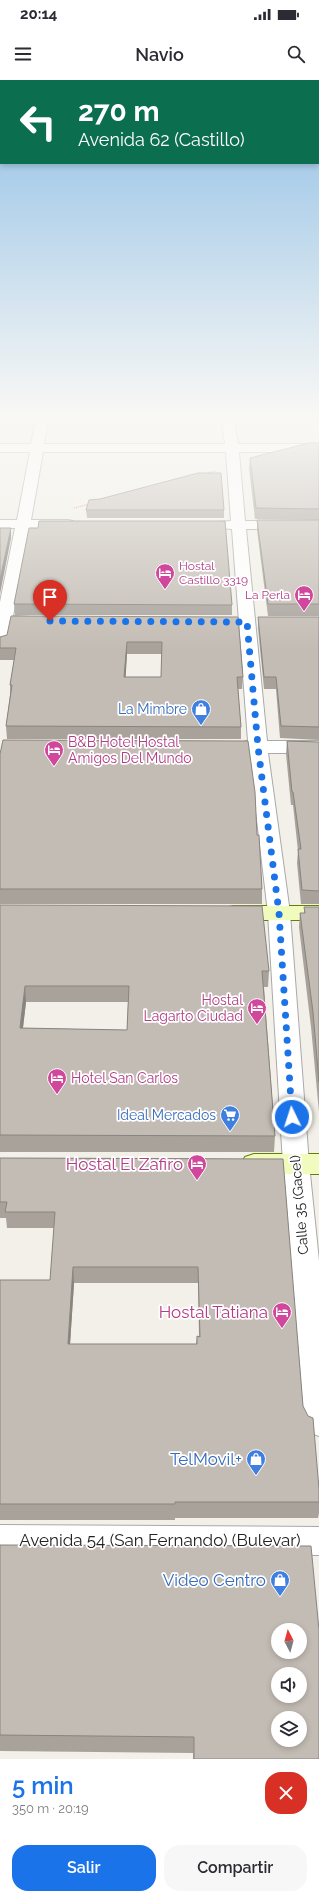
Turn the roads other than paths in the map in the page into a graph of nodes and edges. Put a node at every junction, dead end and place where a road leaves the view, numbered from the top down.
1 (28, 492) edge
2 (236, 492) edge
3 (0, 524) edge
4 (23, 524) junction
5 (79, 524) edge
6 (207, 525) edge
7 (239, 525) junction
8 (319, 525) edge
9 (2, 621) edge
10 (59, 621) edge
11 (0, 642) edge
12 (227, 746) edge
13 (258, 747) junction
14 (319, 747) edge
15 (215, 913) edge
16 (279, 913) junction
17 (319, 913) edge
18 (232, 1164) edge
19 (307, 1164) edge
20 (319, 1422) edge
21 (0, 1539) edge
22 (319, 1541) edge

1 - 4 street
2 - 7 street, Calle 35 (Gacel)
3 - 4 street
4 - 5 street
4 - 9 street
6 - 7 street
7 - 8 street
7 - 13 street, Calle 35 (Gacel)
9 - 10 street
9 - 11 street
12 - 13 street
13 - 14 street
13 - 16 street, Calle 35 (Gacel)
15 - 16 main road
16 - 17 main road
16 - 19 street, Calle 35 (Gacel)
18 - 19 main road
19 - 20 street, Calle 35 (Gacel)
21 - 22 street, Avenida 54 (San Fernando) (Bulevar)

